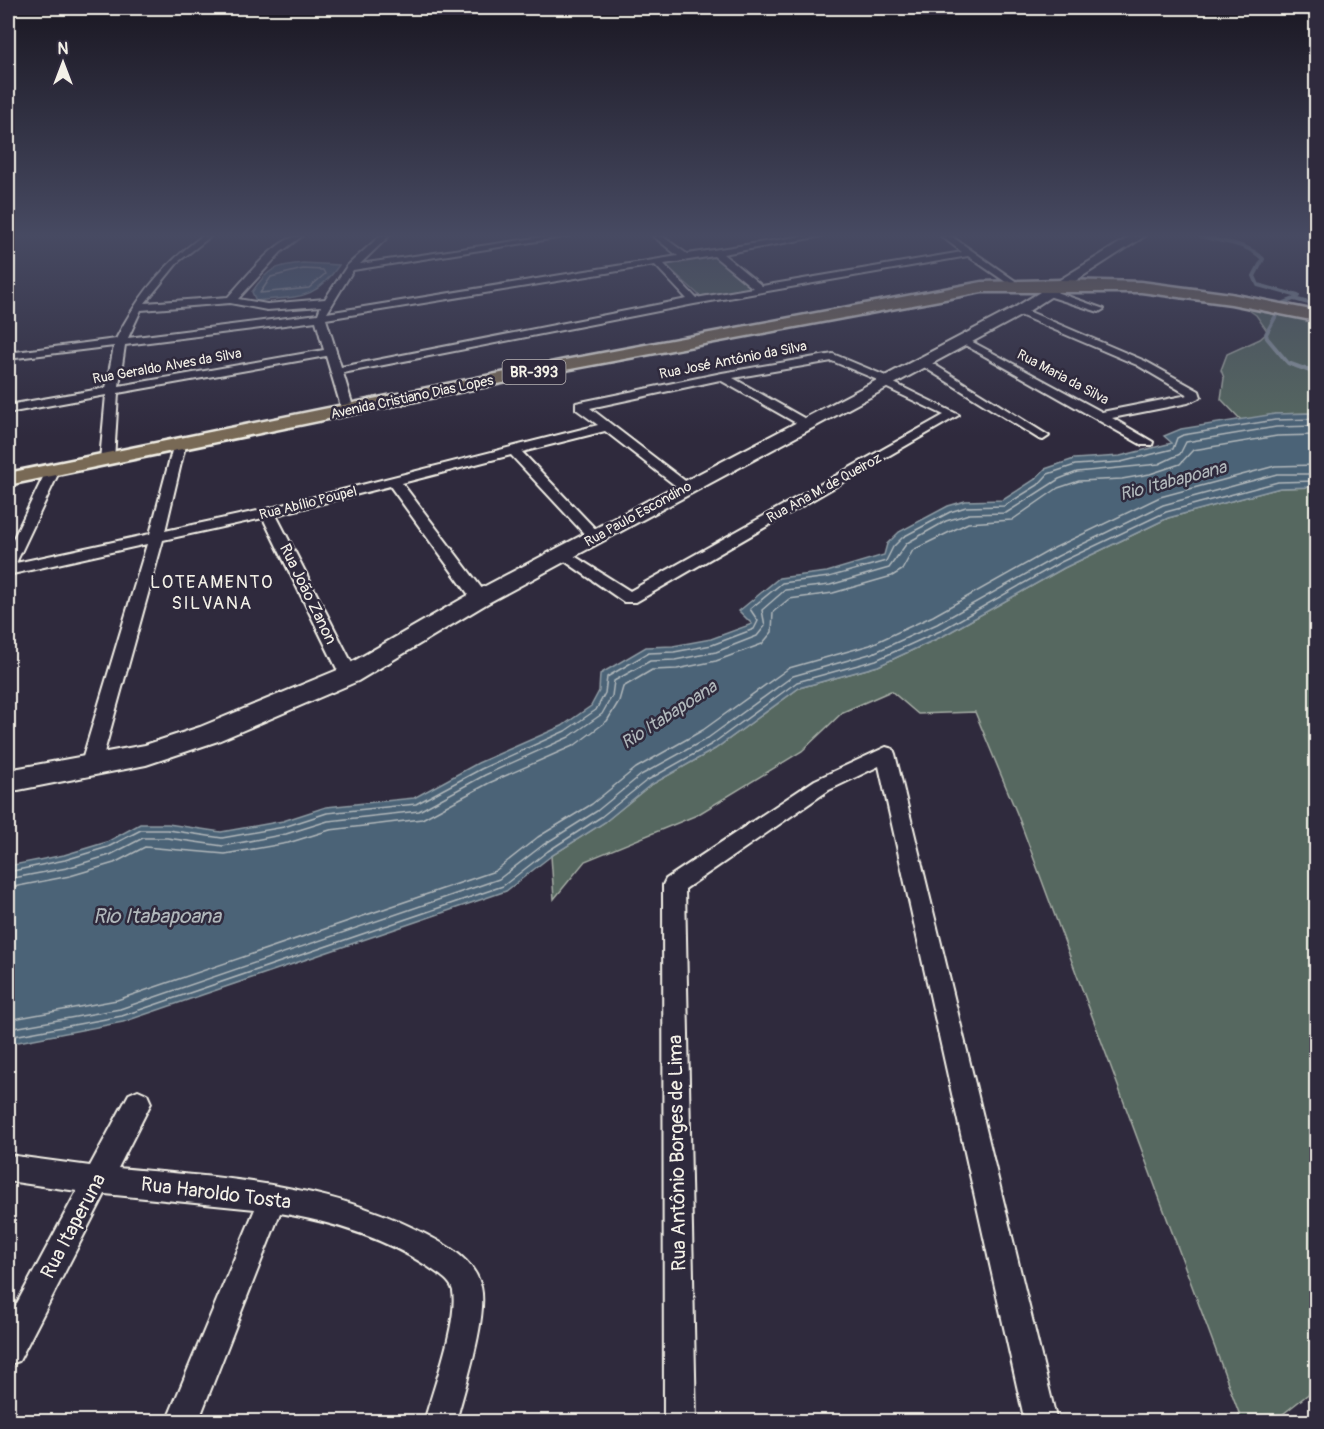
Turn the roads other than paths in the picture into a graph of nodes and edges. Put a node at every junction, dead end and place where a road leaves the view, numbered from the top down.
1 (328, 302) edge
2 (140, 303) edge
3 (195, 303) edge
4 (239, 303) edge
5 (322, 303) edge
6 (405, 303) edge
7 (685, 303) edge
8 (891, 303) edge
9 (1033, 303) edge
10 (1085, 303) edge
11 (1242, 303) edge
12 (136, 307) junction
13 (1099, 309) dead end
14 (1019, 311) junction
15 (320, 316) junction
16 (1317, 316) edge
17 (963, 341) junction
18 (120, 343) junction
19 (332, 352) junction
20 (8, 356) edge
21 (923, 362) junction
22 (336, 371) junction
23 (722, 376) junction
24 (887, 382) junction
25 (112, 390) junction
26 (8, 409) edge
27 (348, 410) junction
28 (1103, 416) junction
29 (805, 424) junction
30 (606, 427) junction
31 (1043, 436) dead end
32 (1147, 442) dead end
33 (179, 446) junction
34 (514, 451) junction
35 (107, 460) junction
36 (53, 470) junction
37 (8, 479) edge
38 (393, 481) junction
39 (686, 487) junction
40 (268, 513) junction
41 (596, 538) junction
42 (156, 539) junction
43 (563, 555) junction
44 (8, 565) edge
45 (8, 570) edge
46 (480, 598) junction
47 (349, 675) junction
48 (90, 767) junction
49 (8, 781) edge
50 (138, 1102) dead end
51 (8, 1168) edge
52 (98, 1180) junction
53 (273, 1197) junction
54 (8, 1350) edge
55 (182, 1422) edge
56 (440, 1422) edge
57 (680, 1422) edge
58 (1041, 1422) edge

1 - 15 street
2 - 12 street
3 - 12 street
4 - 5 street
6 - 15 street
7 - 22 street
8 - 27 main road, Avenida Cristiano Dias Lopes / BR-393
9 - 14 main road, Rua Paulo Escondino
10 - 13 street
11 - 16 main road, Avenida Cristiano Dias Lopes
12 - 18 street
14 - 17 main road, Rua Paulo Escondino
14 - 28 street
15 - 18 street
15 - 19 street
17 - 21 main road, Rua Paulo Escondino
17 - 28 street, Rua Maria da Silva
18 - 20 street
18 - 25 street
19 - 22 street
19 - 25 street, Rua Geraldo Alves da Silva
21 - 24 main road, Rua Paulo Escondino
21 - 31 street
22 - 27 street
23 - 24 street, Rua José Antônio da Silva
23 - 29 street
23 - 30 street, Rua José Antônio da Silva
24 - 29 main road, Rua Paulo Escondino
24 - 43 street, Rua Ana M. de Queiroz
25 - 26 street, Rua Geraldo Alves da Silva
25 - 35 street
27 - 33 main road, Avenida Cristiano Dias Lopes / BR-393
28 - 32 street, Rua Maria da Silva
29 - 39 main road, Rua Paulo Escondino
30 - 34 street, Rua Abílio Poupel
30 - 39 street
33 - 35 main road, Avenida Cristiano Dias Lopes / BR-393
33 - 42 street
34 - 38 street, Rua Abílio Poupel
34 - 41 street
35 - 36 main road, Avenida Cristiano Dias Lopes / BR-393
36 - 37 main road, Avenida Cristiano Dias Lopes / BR-393
36 - 44 street
38 - 40 street, Rua Abílio Poupel
38 - 46 street
39 - 41 main road, Rua Paulo Escondino
40 - 42 street, Rua Abílio Poupel
40 - 47 street, Rua João Zanon
41 - 43 main road, Rua Paulo Escondino
42 - 45 street, Rua Abílio Poupel
42 - 48 street
43 - 46 main road, Rua Paulo Escondino
46 - 47 main road, Rua Paulo Escondino
47 - 48 main road, Rua Paulo Escondino
48 - 49 main road, Rua Paulo Escondino
50 - 52 street, Rua Itaperuna
51 - 52 street, Rua Haroldo Tosta
52 - 53 street, Rua Haroldo Tosta
52 - 54 street, Rua Itaperuna
53 - 55 street
53 - 56 street, Rua Haroldo Tosta
57 - 58 street, Rua Antônio Borges de Lima

